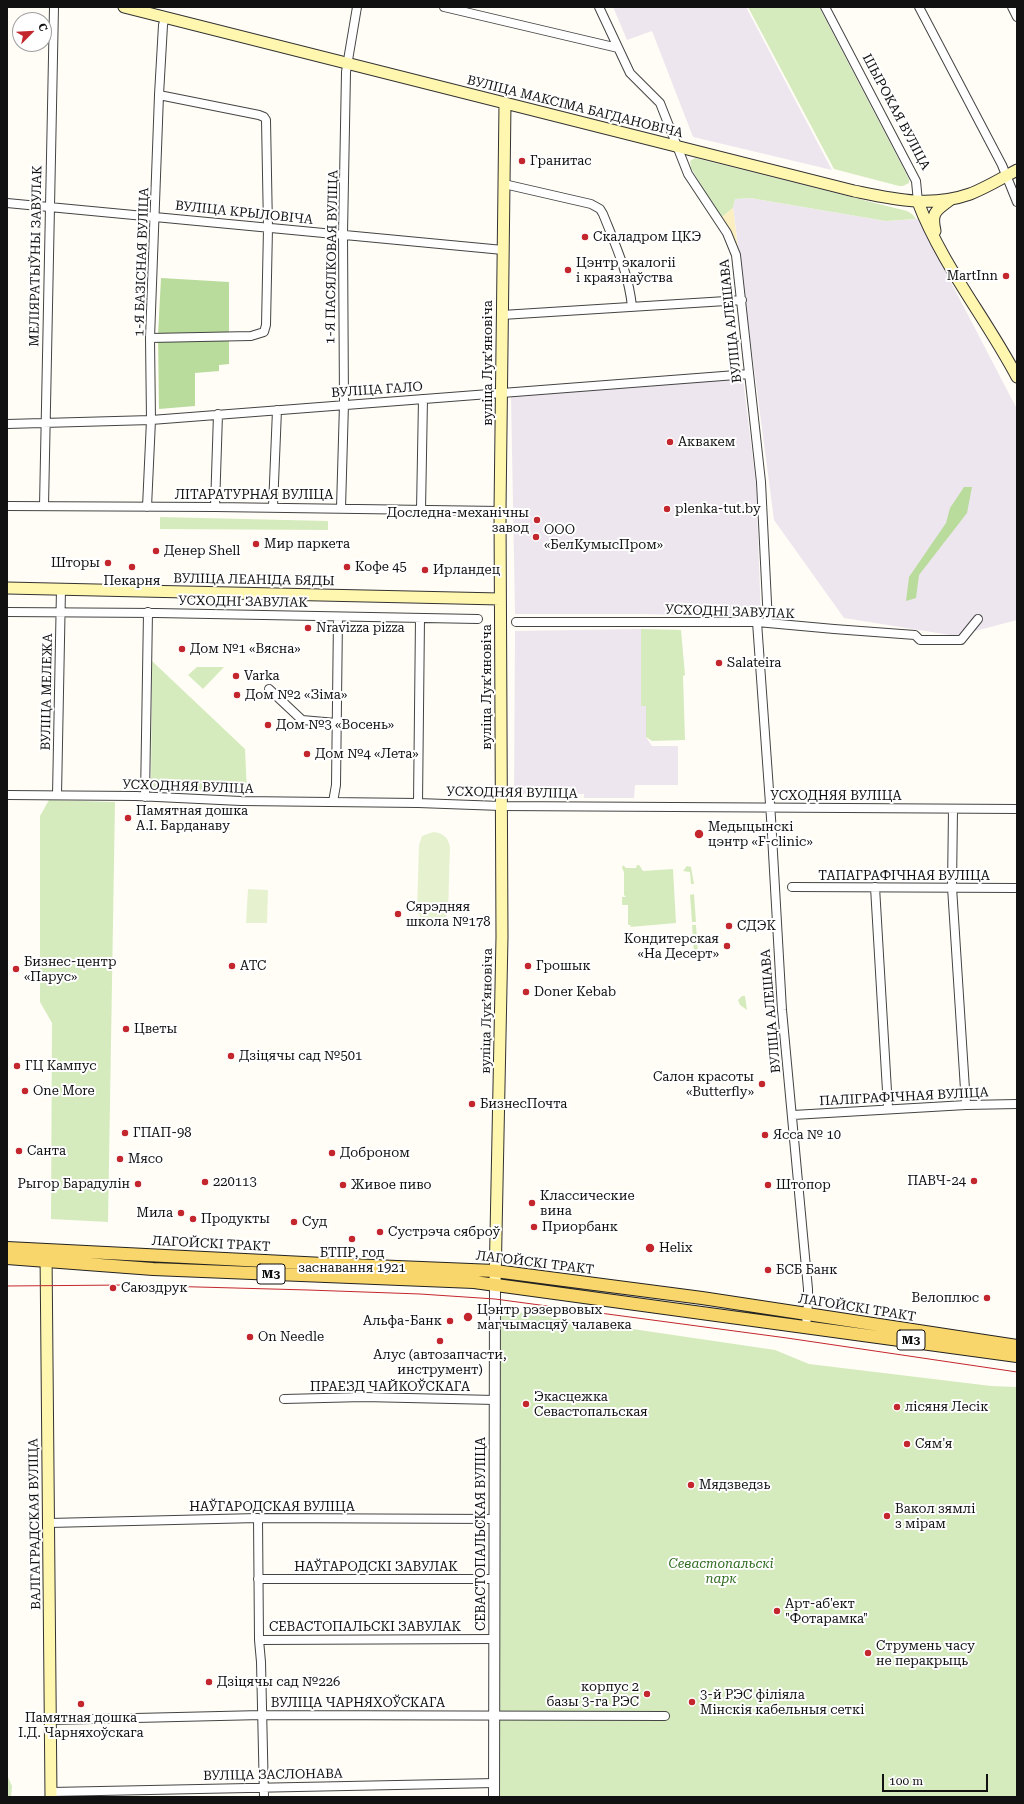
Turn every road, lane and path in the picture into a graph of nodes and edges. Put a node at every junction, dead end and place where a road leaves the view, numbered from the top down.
1 (54, 7) edge
2 (124, 7) edge
3 (357, 7) edge
4 (444, 7) edge
5 (599, 7) edge
6 (825, 7) edge
7 (919, 7) edge
8 (1012, 7) edge
9 (1017, 17) edge
10 (165, 18) junction
11 (618, 48) junction
12 (347, 64) junction
13 (159, 95) junction
14 (505, 104) junction
15 (676, 146) junction
16 (1017, 170) edge
17 (1006, 176) junction
18 (504, 184) junction
19 (951, 199) junction
20 (918, 202) junction
21 (1017, 202) edge
22 (7, 203) edge
23 (49, 206) junction
24 (156, 216) junction
25 (268, 228) junction
26 (344, 234) junction
27 (938, 244) junction
28 (503, 250) junction
29 (742, 300) junction
30 (632, 307) junction
31 (502, 315) junction
32 (150, 338) junction
33 (749, 374) junction
34 (1017, 378) edge
35 (502, 392) junction
36 (423, 399) junction
37 (344, 404) junction
38 (277, 410) junction
39 (218, 414) junction
40 (151, 420) junction
41 (45, 423) junction
42 (7, 424) edge
43 (7, 506) edge
44 (44, 506) junction
45 (147, 507) junction
46 (215, 507) junction
47 (273, 507) junction
48 (342, 508) junction
49 (421, 510) junction
50 (500, 511) junction
51 (7, 588) edge
52 (61, 589) junction
53 (500, 599) junction
54 (7, 612) edge
55 (148, 612) junction
56 (61, 613) junction
57 (338, 617) junction
58 (420, 618) junction
59 (478, 619) dead end
60 (978, 619) dead end
61 (516, 622) dead end
62 (757, 622) junction
63 (768, 622) junction
64 (269, 689) dead end
65 (336, 722) junction
66 (7, 795) edge
67 (57, 795) junction
68 (145, 797) junction
69 (333, 802) junction
70 (418, 802) junction
71 (501, 806) junction
72 (770, 808) junction
73 (953, 809) junction
74 (1017, 809) edge
75 (874, 887) junction
76 (952, 887) junction
77 (792, 888) dead end
78 (1017, 888) edge
79 (1017, 1104) edge
80 (966, 1105) junction
81 (888, 1108) junction
82 (793, 1114) junction
83 (7, 1248) edge
84 (46, 1255) junction
85 (7, 1258) edge
86 (496, 1271) junction
87 (495, 1284) junction
88 (808, 1314) junction
89 (806, 1326) junction
90 (1017, 1346) edge
91 (1017, 1356) edge
92 (284, 1399) dead end
93 (495, 1400) junction
94 (258, 1518) junction
95 (495, 1519) junction
96 (49, 1523) junction
97 (258, 1579) junction
98 (494, 1579) junction
99 (495, 1639) junction
100 (259, 1640) junction
101 (262, 1715) junction
102 (495, 1716) junction
103 (665, 1716) dead end
104 (51, 1720) junction
105 (495, 1783) junction
106 (263, 1787) junction
107 (51, 1795) edge
108 (264, 1797) edge
109 (494, 1797) edge

1 - 23 street, МЕЛІЯРАТЫЎНЫ ЗАВУЛАК
2 - 10 main road, ВУЛІЦА МАКСІМА БАГДАНОВІЧА
3 - 12 street, 1-Я ПАСЯЛКОВАЯ ВУЛІЦА
4 - 11 street
5 - 11 street, ВУЛІЦА АЛЕШАВА
6 - 20 street, ШЫРОКАЯ ВУЛІЦА
7 - 17 street
8 - 9 street
10 - 12 main road, ВУЛІЦА МАКСІМА БАГДАНОВІЧА
10 - 13 street, 1-Я БАЗІСНАЯ ВУЛІЦА
11 - 15 street, ВУЛІЦА АЛЕШАВА
12 - 14 main road, ВУЛІЦА МАКСІМА БАГДАНОВІЧА
12 - 26 street, 1-Я ПАСЯЛКОВАЯ ВУЛІЦА
13 - 24 street, 1-Я БАЗІСНАЯ ВУЛІЦА
13 - 25 street
14 - 15 main road, ВУЛІЦА МАКСІМА БАГДАНОВІЧА
14 - 18 main road, вуліца Лукʼяновіча
15 - 20 main road, ВУЛІЦА МАКСІМА БАГДАНОВІЧА
15 - 29 street, ВУЛІЦА АЛЕШАВА
16 - 17 main road, ВУЛІЦА МАКСІМА БАГДАНОВІЧА
17 - 19 main road, ВУЛІЦА МАКСІМА БАГДАНОВІЧА
17 - 21 street
18 - 28 main road, вуліца Лукʼяновіча
18 - 30 street
19 - 20 main road, ВУЛІЦА МАКСІМА БАГДАНОВІЧА
19 - 27 main road
20 - 27 main road, ШЫРОКАЯ ВУЛІЦА
22 - 23 street, ВУЛІЦА КРЫЛОВІЧА
23 - 24 street, ВУЛІЦА КРЫЛОВІЧА
23 - 41 street, МЕЛІЯРАТЫЎНЫ ЗАВУЛАК
24 - 25 street, ВУЛІЦА КРЫЛОВІЧА
24 - 32 street, 1-Я БАЗІСНАЯ ВУЛІЦА
25 - 26 street, ВУЛІЦА КРЫЛОВІЧА
25 - 32 street
26 - 28 street, ВУЛІЦА КРЫЛОВІЧА
26 - 37 street, 1-Я ПАСЯЛКОВАЯ ВУЛІЦА
27 - 34 main road, ШЫРОКАЯ ВУЛІЦА
28 - 31 main road, вуліца Лукʼяновіча
29 - 30 street
29 - 33 street, ВУЛІЦА АЛЕШАВА
30 - 31 street
31 - 35 main road, вуліца Лукʼяновіча
32 - 40 street, 1-Я БАЗІСНАЯ ВУЛІЦА
33 - 35 street, ВУЛІЦА ГАЛО
33 - 63 street, ВУЛІЦА АЛЕШАВА
35 - 36 street, ВУЛІЦА ГАЛО
35 - 50 main road, вуліца Лукʼяновіча
36 - 37 street, ВУЛІЦА ГАЛО
36 - 49 street
37 - 38 street, ВУЛІЦА ГАЛО
37 - 48 street, 1-Я ПАСЯЛКОВАЯ ВУЛІЦА
38 - 39 street, ВУЛІЦА ГАЛО
38 - 47 street
39 - 40 street, ВУЛІЦА ГАЛО
39 - 46 street
40 - 41 street, ВУЛІЦА ГАЛО
40 - 45 street, 1-Я БАЗІСНАЯ ВУЛІЦА
41 - 42 street, ВУЛІЦА ГАЛО
41 - 44 street, МЕЛІЯРАТЫЎНЫ ЗАВУЛАК
43 - 44 street, ЛІТАРАТУРНАЯ ВУЛІЦА
44 - 45 street, ЛІТАРАТУРНАЯ ВУЛІЦА
45 - 46 street, ЛІТАРАТУРНАЯ ВУЛІЦА
46 - 47 street, ЛІТАРАТУРНАЯ ВУЛІЦА
47 - 48 street, ЛІТАРАТУРНАЯ ВУЛІЦА
48 - 49 street, ЛІТАРАТУРНАЯ ВУЛІЦА
49 - 50 street, ЛІТАРАТУРНАЯ ВУЛІЦА
50 - 53 main road, вуліца Лукʼяновіча
51 - 52 main road, ВУЛІЦА ЛЕАНІДА БЯДЫ
52 - 53 main road, ВУЛІЦА ЛЕАНІДА БЯДЫ
52 - 56 street, ВУЛІЦА МЕЛЕЖА
53 - 71 main road, вуліца Лукʼяновіча
54 - 56 street, УСХОДНІ ЗАВУЛАК
55 - 56 street, УСХОДНІ ЗАВУЛАК
55 - 57 street, УСХОДНІ ЗАВУЛАК
55 - 68 street
56 - 67 street, ВУЛІЦА МЕЛЕЖА
57 - 58 street, УСХОДНІ ЗАВУЛАК
57 - 65 street
58 - 59 street, УСХОДНІ ЗАВУЛАК
58 - 70 street
60 - 63 street, УСХОДНІ ЗАВУЛАК
61 - 62 street, УСХОДНІ ЗАВУЛАК
62 - 63 street, УСХОДНІ ЗАВУЛАК
62 - 72 street, ВУЛІЦА АЛЕШАВА
64 - 65 street
65 - 69 street
66 - 67 street, УСХОДНЯЯ ВУЛІЦА
67 - 68 street, УСХОДНЯЯ ВУЛІЦА
68 - 69 street, УСХОДНЯЯ ВУЛІЦА
69 - 70 street, УСХОДНЯЯ ВУЛІЦА
70 - 71 street, УСХОДНЯЯ ВУЛІЦА
71 - 72 street, УСХОДНЯЯ ВУЛІЦА
71 - 86 main road, вуліца Лукʼяновіча
72 - 73 street, УСХОДНЯЯ ВУЛІЦА
72 - 82 street, ВУЛІЦА АЛЕШАВА
73 - 74 street, УСХОДНЯЯ ВУЛІЦА
73 - 76 street
75 - 76 street, ТАПАГРАФІЧНАЯ ВУЛІЦА
75 - 77 street, ТАПАГРАФІЧНАЯ ВУЛІЦА
75 - 81 street
76 - 78 street, ТАПАГРАФІЧНАЯ ВУЛІЦА
76 - 80 street
79 - 80 street, ПАЛІГРАФІЧНАЯ ВУЛІЦА
80 - 81 street, ПАЛІГРАФІЧНАЯ ВУЛІЦА
81 - 82 street, ПАЛІГРАФІЧНАЯ ВУЛІЦА
82 - 88 street, ВУЛІЦА АЛЕШАВА
83 - 84 main road, М3
84 - 85 main road, М3
84 - 86 main road, ЛАГОЙСКІ ТРАКТ / М3
84 - 87 main road, ЛАГОЙСКІ ТРАКТ / М3
84 - 96 main road, ВАЛГАГРАДСКАЯ ВУЛІЦА
86 - 87 main road, СЕВАСТОПАЛЬСКАЯ ВУЛІЦА
86 - 88 main road, ЛАГОЙСКІ ТРАКТ / М3
87 - 89 main road, ЛАГОЙСКІ ТРАКТ / М3
87 - 93 street, СЕВАСТОПАЛЬСКАЯ ВУЛІЦА
88 - 89 street, ВУЛІЦА АЛЕШАВА
88 - 90 main road, ЛАГОЙСКІ ТРАКТ / М3
89 - 91 main road, ЛАГОЙСКІ ТРАКТ / М3
92 - 93 street, ПРАЕЗД ЧАЙКОЎСКАГА
93 - 95 street, СЕВАСТОПАЛЬСКАЯ ВУЛІЦА
94 - 95 street, НАЎГАРОДСКАЯ ВУЛІЦА
94 - 96 street, НАЎГАРОДСКАЯ ВУЛІЦА
94 - 97 street
95 - 98 street, СЕВАСТОПАЛЬСКАЯ ВУЛІЦА
96 - 104 main road, ВАЛГАГРАДСКАЯ ВУЛІЦА
97 - 98 street, НАЎГАРОДСКІ ЗАВУЛАК
97 - 100 street
98 - 99 street, СЕВАСТОПАЛЬСКАЯ ВУЛІЦА
99 - 100 street, СЕВАСТОПАЛЬСКІ ЗАВУЛАК
99 - 102 street, СЕВАСТОПАЛЬСКАЯ ВУЛІЦА
100 - 101 street
101 - 102 street, ВУЛІЦА ЧАРНЯХОЎСКАГА
101 - 104 street, ВУЛІЦА ЧАРНЯХОЎСКАГА
101 - 106 street
102 - 103 street, ВУЛІЦА ЧАРНЯХОЎСКАГА
102 - 105 street, СЕВАСТОПАЛЬСКАЯ ВУЛІЦА
104 - 107 main road, ВАЛГАГРАДСКАЯ ВУЛІЦА
105 - 106 street, ВУЛІЦА ЗАСЛОНАВА
105 - 109 street, СЕВАСТОПАЛЬСКАЯ ВУЛІЦА
106 - 107 street, ВУЛІЦА ЗАСЛОНАВА
106 - 108 street

